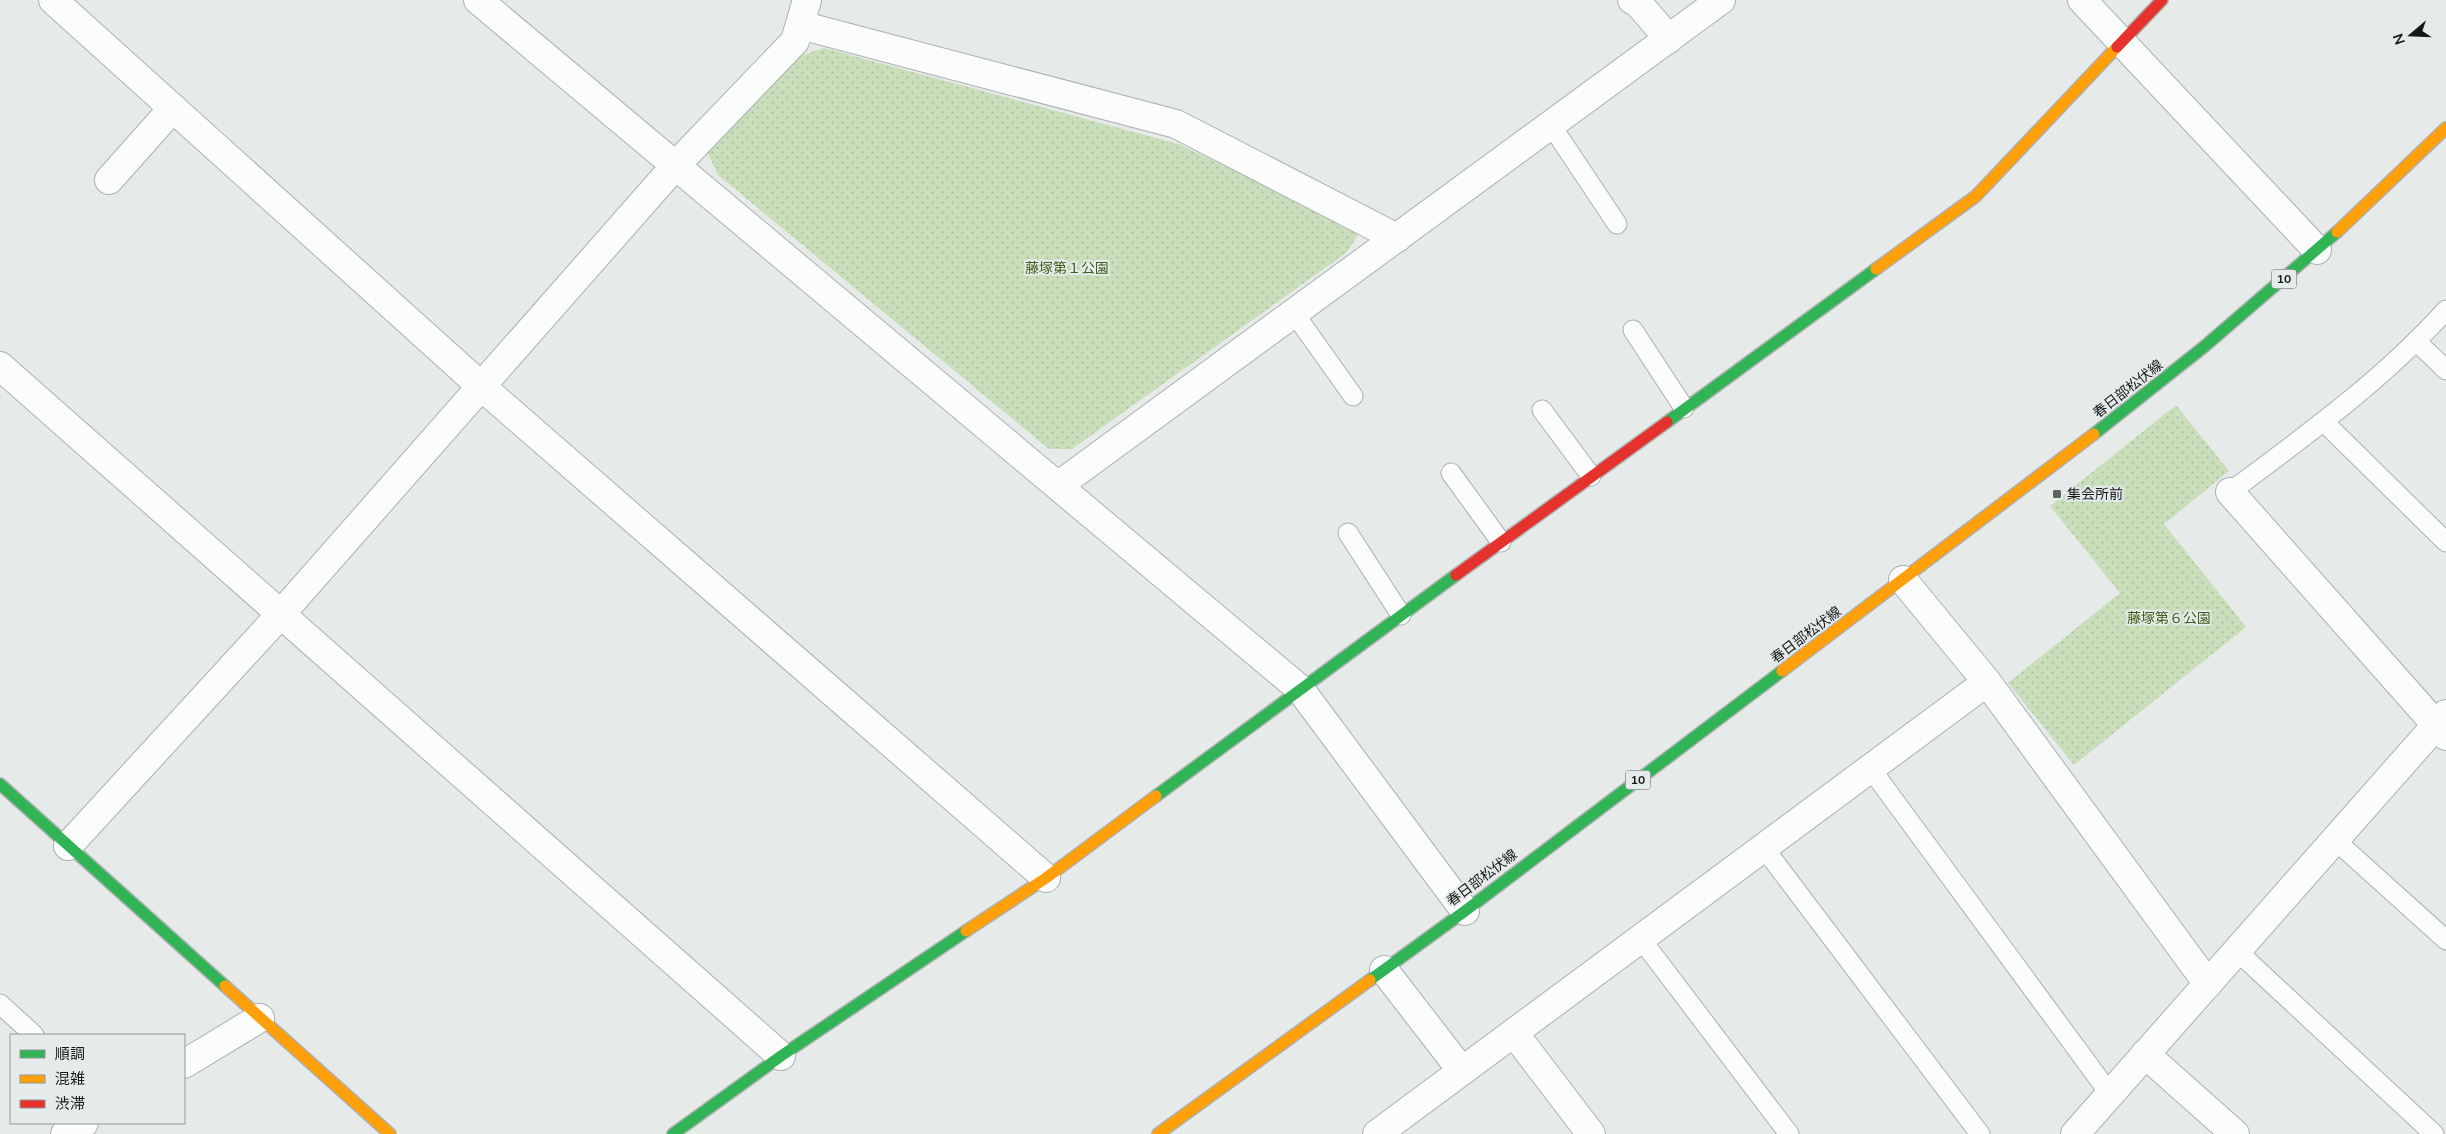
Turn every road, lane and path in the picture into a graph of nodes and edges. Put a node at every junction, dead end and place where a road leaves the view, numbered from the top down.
1 (53, 0) edge
2 (478, 0) edge
3 (1632, 0) edge
4 (1721, 0) edge
5 (2082, 0) edge
6 (2162, 0) edge
7 (803, 13) edge
8 (1669, 39) junction
9 (2122, 42) junction
10 (173, 108) junction
11 (1551, 125) junction
12 (2446, 128) edge
13 (674, 166) junction
14 (109, 180) dead end
15 (1617, 224) dead end
16 (1397, 238) junction
17 (2317, 250) junction
18 (2446, 310) edge
19 (1294, 313) junction
20 (1633, 330) dead end
21 (2416, 341) junction
22 (0, 366) edge
23 (2446, 370) edge
24 (482, 387) junction
25 (1353, 396) dead end
26 (1684, 408) junction
27 (1542, 410) dead end
28 (2324, 422) junction
29 (1451, 473) dead end
30 (1591, 476) junction
31 (1059, 485) junction
32 (2230, 492) joint
33 (1348, 533) dead end
34 (1501, 542) junction
35 (2446, 542) edge
36 (1904, 580) junction
37 (1401, 615) junction
38 (280, 616) junction
39 (1987, 682) junction
40 (1300, 689) junction
41 (2442, 726) edge
42 (1870, 769) junction
43 (0, 784) edge
44 (2335, 840) junction
45 (68, 846) junction
46 (1764, 848) junction
47 (1046, 878) junction
48 (1465, 911) junction
49 (1641, 939) junction
50 (2446, 940) edge
51 (2236, 951) junction
52 (1384, 970) junction
53 (2208, 984) junction
54 (0, 1004) edge
55 (260, 1018) junction
56 (1514, 1033) junction
57 (33, 1034) edge
58 (2145, 1054) junction
59 (781, 1056) junction
60 (185, 1063) edge
61 (1462, 1071) junction
62 (2110, 1094) junction
63 (82, 1124) edge
64 (1382, 1132) edge
65 (65, 1134) edge
66 (390, 1134) edge
67 (673, 1134) edge
68 (1158, 1134) edge
69 (1591, 1134) edge
70 (1789, 1134) edge
71 (1980, 1134) edge
72 (2075, 1134) edge
73 (2235, 1134) edge
74 (2434, 1134) edge

1 - 10 street
2 - 13 street
3 - 8 street
4 - 8 street
5 - 9 street
6 - 9 street
7 - 13 street
7 - 16 street
8 - 11 street
9 - 17 street
9 - 26 street
10 - 14 street
10 - 24 street
11 - 15 lane
11 - 16 street
12 - 17 street, 春日部松伏線 / 10
13 - 24 street
13 - 31 street
16 - 19 street
17 - 36 street, 春日部松伏線 / 10
18 - 21 lane
19 - 25 lane
19 - 31 street
20 - 26 lane
21 - 23 lane
21 - 28 lane
22 - 38 street
24 - 38 street
24 - 47 street
26 - 30 street
27 - 30 lane
28 - 32 lane
28 - 35 lane
29 - 34 lane
30 - 34 street
31 - 40 street
32 - 41 street
33 - 37 lane
34 - 37 street
36 - 39 street
36 - 48 street, 春日部松伏線 / 10
37 - 40 street
38 - 45 street
38 - 59 street
39 - 42 street
39 - 53 street
40 - 47 street
40 - 48 street
41 - 44 street
42 - 46 street
42 - 62 lane
43 - 45 street
44 - 50 lane
44 - 51 street
45 - 55 street
46 - 49 street
46 - 71 lane
47 - 59 street
48 - 52 street, 春日部松伏線 / 10
49 - 56 street
49 - 70 lane
51 - 53 street
51 - 74 lane
52 - 61 street
52 - 68 street, 春日部松伏線 / 10
53 - 58 street
54 - 57 lane
55 - 60 street
55 - 66 street
56 - 61 street
56 - 69 street
58 - 62 street
58 - 73 street
59 - 67 street
61 - 64 street
62 - 72 street
63 - 65 street

